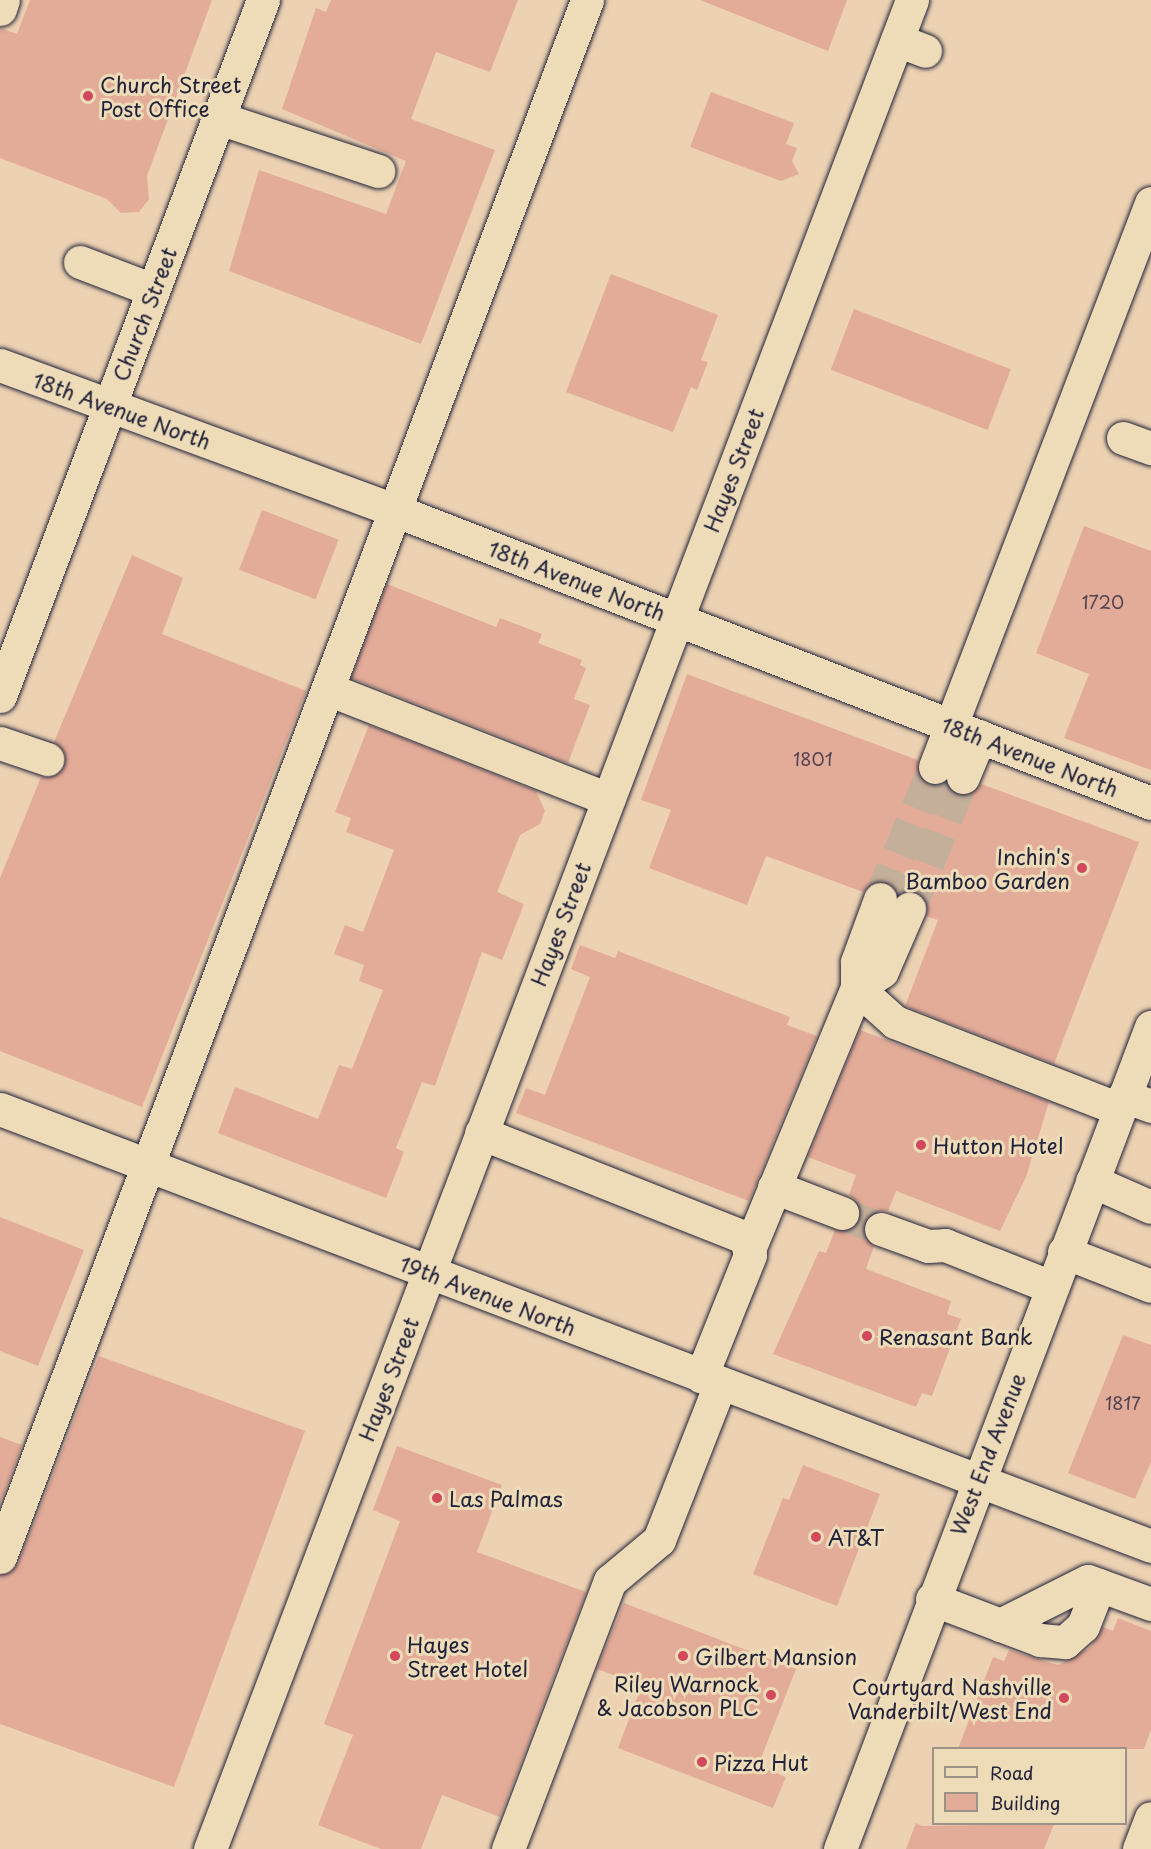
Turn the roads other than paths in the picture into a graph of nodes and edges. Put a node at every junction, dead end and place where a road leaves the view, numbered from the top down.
1 (3, 0) edge
2 (263, 0) edge
3 (587, 0) edge
4 (912, 0) edge
5 (0, 9) edge
6 (219, 118) junction
7 (378, 171) dead end
8 (1151, 203) edge
9 (80, 262) dead end
10 (153, 290) junction
11 (0, 365) edge
12 (110, 405) junction
13 (394, 510) junction
14 (676, 617) junction
15 (330, 690) junction
16 (0, 696) edge
17 (966, 731) junction
18 (0, 743) edge
19 (47, 759) dead end
20 (949, 772) tunnel mouth
21 (608, 799) junction
22 (1151, 803) edge
23 (895, 904) tunnel mouth
24 (857, 988) junction
25 (1151, 1027) edge
26 (1132, 1104) edge
27 (0, 1109) edge
28 (481, 1133) junction
29 (149, 1166) junction
30 (1092, 1181) junction
31 (774, 1187) junction
32 (1151, 1207) edge
33 (842, 1213) tunnel mouth
34 (881, 1229) tunnel mouth
35 (750, 1246) junction
36 (1065, 1252) junction
37 (429, 1271) junction
38 (1151, 1286) edge
39 (1051, 1287) junction
40 (711, 1380) junction
41 (977, 1478) junction
42 (1150, 1541) edge
43 (0, 1557) edge
44 (1099, 1585) junction
45 (932, 1599) junction
46 (1151, 1604) edge
47 (1000, 1624) junction
48 (1151, 1818) edge
49 (210, 1849) edge
50 (508, 1849) edge
51 (840, 1849) edge
52 (1139, 1849) edge

1 - 5 street
2 - 6 street, Church Street
3 - 13 street
4 - 14 street, Hayes Street
6 - 7 street
6 - 10 street, Church Street
8 - 17 street
9 - 10 street
10 - 12 street, Church Street
11 - 12 street, 18th Avenue North
12 - 13 street, 18th Avenue North
12 - 16 street, Church Street
13 - 14 street, 18th Avenue North
13 - 15 street
14 - 17 street, 18th Avenue North
14 - 21 street, Hayes Street
15 - 21 street
15 - 29 street
17 - 20 street
17 - 22 street, 18th Avenue North
18 - 19 street
21 - 28 street, Hayes Street
23 - 24 street
24 - 26 street
24 - 31 street
25 - 26 street, West End Avenue
26 - 30 street, West End Avenue
27 - 29 street, 19th Avenue North
28 - 35 street
28 - 37 street, Hayes Street
29 - 37 street, 19th Avenue North
29 - 43 street
30 - 32 street
30 - 36 street, West End Avenue
31 - 33 street
31 - 35 street
34 - 39 street
35 - 40 street
36 - 38 street
36 - 39 street, West End Avenue
37 - 40 street, 19th Avenue North
37 - 49 street, Hayes Street
39 - 41 street, West End Avenue
40 - 41 street, 19th Avenue North
40 - 50 street
41 - 42 street, 19th Avenue North
41 - 45 street, West End Avenue
44 - 46 street
44 - 47 street
44 - 47 street
45 - 47 street
45 - 51 street, West End Avenue
48 - 52 street

